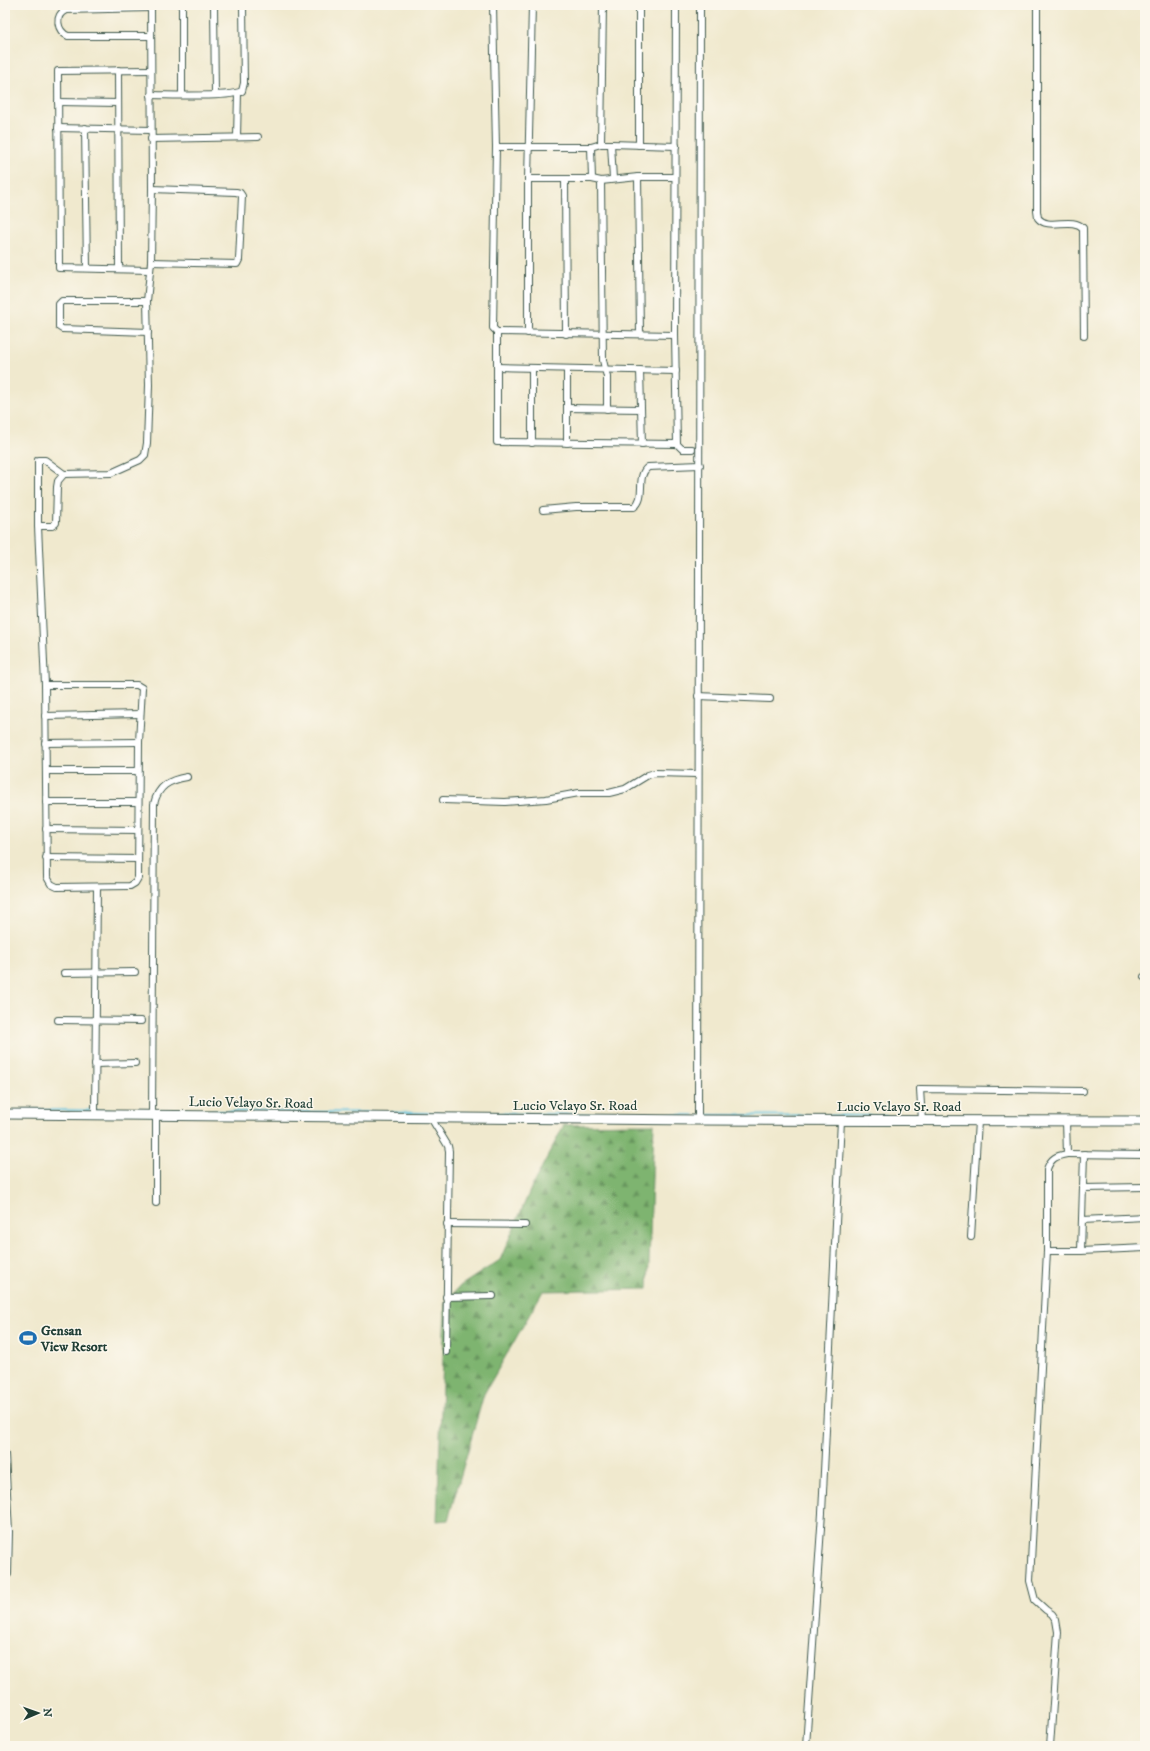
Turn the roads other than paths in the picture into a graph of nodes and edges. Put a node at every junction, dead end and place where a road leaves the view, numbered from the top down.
1 (182, 5) edge
2 (214, 5) edge
3 (243, 5) edge
4 (493, 5) edge
5 (532, 5) edge
6 (603, 5) edge
7 (639, 5) edge
8 (676, 5) edge
9 (700, 5) edge
10 (1037, 5) edge
11 (151, 7) edge
12 (151, 36) junction
13 (118, 70) junction
14 (151, 70) junction
15 (238, 93) junction
16 (182, 95) junction
17 (215, 95) junction
18 (151, 96) junction
19 (58, 102) junction
20 (118, 103) junction
21 (58, 128) junction
22 (85, 128) junction
23 (118, 130) junction
24 (151, 130) junction
25 (237, 137) junction
26 (258, 137) dead end
27 (151, 139) junction
28 (601, 144) junction
29 (611, 144) junction
30 (639, 145) junction
31 (530, 146) junction
32 (676, 146) junction
33 (496, 147) junction
34 (591, 147) junction
35 (638, 177) junction
36 (675, 177) junction
37 (528, 179) junction
38 (565, 179) junction
39 (592, 179) junction
40 (613, 179) junction
41 (601, 180) junction
42 (152, 189) junction
43 (151, 262) junction
44 (87, 268) junction
45 (119, 269) junction
46 (150, 270) junction
47 (147, 301) junction
48 (148, 332) junction
49 (497, 332) junction
50 (528, 333) junction
51 (566, 334) junction
52 (603, 334) junction
53 (640, 334) junction
54 (675, 335) junction
55 (1084, 336) dead end
56 (497, 367) junction
57 (532, 368) junction
58 (567, 369) junction
59 (605, 369) junction
60 (640, 370) junction
61 (676, 371) junction
62 (567, 408) junction
63 (608, 409) junction
64 (641, 409) junction
65 (532, 443) junction
66 (567, 443) junction
67 (642, 444) junction
68 (677, 444) junction
69 (692, 449) dead end
70 (700, 465) junction
71 (64, 474) junction
72 (543, 510) dead end
73 (38, 526) junction
74 (45, 685) junction
75 (698, 696) junction
76 (770, 699) dead end
77 (140, 714) junction
78 (45, 716) junction
79 (139, 742) junction
80 (45, 744) junction
81 (46, 771) junction
82 (138, 771) junction
83 (697, 774) junction
84 (187, 777) dead end
85 (443, 800) dead end
86 (46, 802) junction
87 (138, 802) junction
88 (46, 829) junction
89 (138, 830) junction
90 (46, 858) junction
91 (138, 859) junction
92 (97, 887) junction
93 (135, 972) dead end
94 (64, 973) dead end
95 (96, 973) junction
96 (58, 1020) dead end
97 (95, 1020) junction
98 (141, 1022) dead end
99 (96, 1064) junction
100 (134, 1064) dead end
101 (1083, 1091) dead end
102 (95, 1112) junction
103 (153, 1113) junction
104 (5, 1114) edge
105 (431, 1118) junction
106 (698, 1120) junction
107 (841, 1120) junction
108 (922, 1121) junction
109 (978, 1121) junction
110 (1066, 1121) junction
111 (1145, 1121) edge
112 (1067, 1154) junction
113 (1084, 1154) junction
114 (1145, 1155) edge
115 (1145, 1187) edge
116 (1084, 1188) junction
117 (156, 1203) dead end
118 (1145, 1217) edge
119 (1082, 1220) junction
120 (447, 1224) junction
121 (525, 1225) dead end
122 (971, 1237) dead end
123 (1145, 1248) edge
124 (1047, 1251) junction
125 (1081, 1251) junction
126 (493, 1296) dead end
127 (446, 1297) junction
128 (446, 1352) dead end
129 (5, 1454) edge
130 (8, 1574) dead end
131 (806, 1746) edge
132 (1050, 1746) edge

1 - 16 street
2 - 17 street
3 - 15 street
4 - 33 street
5 - 31 street
6 - 28 street
7 - 30 street
8 - 32 street
9 - 70 street
10 - 55 street
11 - 12 street
11 - 12 street
12 - 14 street
13 - 14 street
13 - 19 street
13 - 20 street
14 - 18 street
15 - 17 street
15 - 25 street
16 - 17 street
16 - 18 street
18 - 24 street
19 - 20 street
19 - 21 street
20 - 23 street
21 - 22 street
21 - 44 street
22 - 23 street
22 - 44 street
23 - 24 street
23 - 45 street
24 - 27 street
25 - 26 street
25 - 27 street
27 - 42 street
28 - 29 street
28 - 34 street
29 - 30 street
29 - 40 street
30 - 32 street
31 - 33 street
31 - 34 street
31 - 37 street
32 - 36 street
33 - 49 street
34 - 39 street
35 - 36 street
35 - 40 street
35 - 53 street
36 - 54 street
37 - 38 street
37 - 50 street
38 - 39 street
38 - 51 street
39 - 41 street
40 - 41 street
41 - 52 street
42 - 43 street
42 - 43 street
43 - 46 street
44 - 45 street
45 - 46 street
46 - 47 street
47 - 48 street
47 - 48 street
48 - 71 street
49 - 50 street
49 - 56 street
50 - 51 street
51 - 52 street
52 - 53 street
52 - 59 street
53 - 54 street
54 - 61 street
56 - 57 street
56 - 65 street
57 - 58 street
57 - 65 street
58 - 59 street
58 - 62 street
59 - 60 street
59 - 63 street
60 - 61 street
60 - 64 street
61 - 68 street
62 - 63 street
62 - 66 street
63 - 64 street
64 - 67 street
65 - 66 street
66 - 67 street
67 - 68 street
68 - 69 street
70 - 72 street
70 - 75 street
71 - 73 street
71 - 73 street
73 - 74 street
74 - 77 street
74 - 78 street
75 - 76 street
75 - 83 street
77 - 78 street
77 - 79 street
78 - 80 street
79 - 80 street
79 - 82 street
80 - 81 street
81 - 82 street
81 - 86 street
82 - 87 street
83 - 85 street
83 - 106 street
84 - 103 street
86 - 87 street
86 - 88 street
87 - 89 street
88 - 89 street
88 - 90 street
89 - 91 street
90 - 91 street
90 - 92 street
91 - 92 street
92 - 95 street
93 - 95 street
94 - 95 street
95 - 97 street
96 - 97 street
97 - 98 street
97 - 99 street
99 - 100 street
99 - 102 street
101 - 108 street
102 - 103 main road, Lucio Velayo Sr. Road
102 - 104 main road, Lucio Velayo Sr. Road
103 - 105 main road, Lucio Velayo Sr. Road
103 - 117 street
105 - 106 main road, Lucio Velayo Sr. Road
105 - 120 street
106 - 107 main road, Lucio Velayo Sr. Road
107 - 108 main road, Lucio Velayo Sr. Road
107 - 131 street
108 - 109 main road, Lucio Velayo Sr. Road
109 - 110 main road, Lucio Velayo Sr. Road
109 - 122 street
110 - 111 main road, Lucio Velayo Sr. Road
110 - 112 street
112 - 113 street
112 - 124 street
113 - 114 street
113 - 116 street
115 - 116 street
116 - 119 street
118 - 119 street
119 - 125 street
120 - 121 street
120 - 127 street
123 - 125 street
124 - 125 street
124 - 132 street
126 - 127 street
127 - 128 street
129 - 130 street

